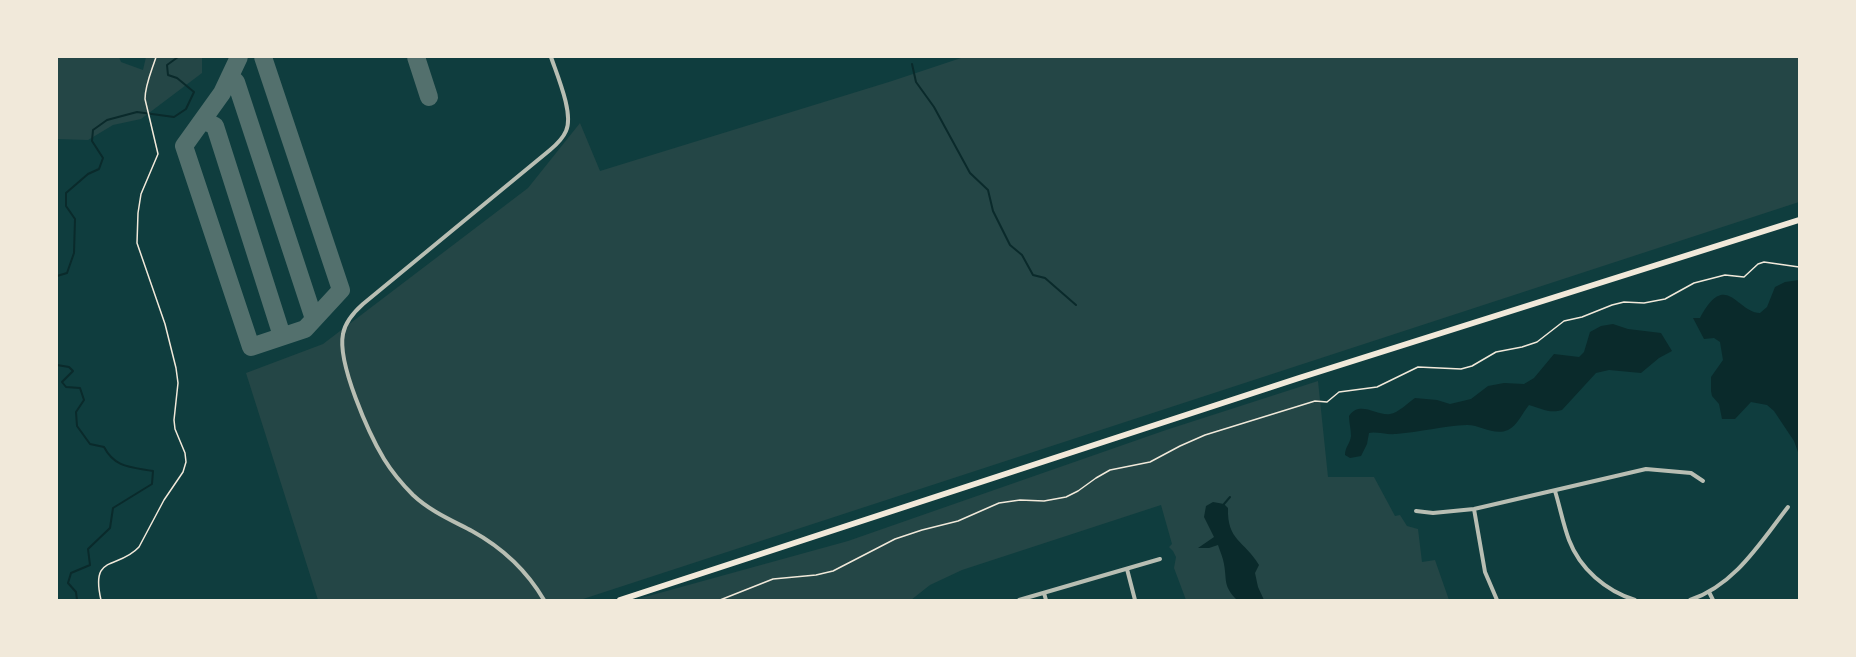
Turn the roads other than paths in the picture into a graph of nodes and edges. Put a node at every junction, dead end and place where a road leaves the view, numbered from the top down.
1 (551, 57) edge
2 (1799, 219) edge
3 (1703, 481) dead end
4 (1555, 491) junction
5 (1788, 507) dead end
6 (1474, 509) junction
7 (1416, 511) dead end
8 (1161, 559) dead end
9 (1127, 569) junction
10 (1709, 592) junction
11 (1044, 593) junction
12 (544, 600) edge
13 (620, 600) edge
14 (1019, 600) edge
15 (1046, 600) edge
16 (1135, 600) edge
17 (1497, 600) edge
18 (1635, 600) edge
19 (1690, 600) edge
20 (1713, 600) edge

1 - 12 street
2 - 13 main road
3 - 4 street
4 - 6 street
4 - 18 street
5 - 10 street
6 - 7 street
6 - 17 street
8 - 9 street
9 - 11 street
9 - 16 street
10 - 19 street
10 - 20 street
11 - 14 street
11 - 15 street

